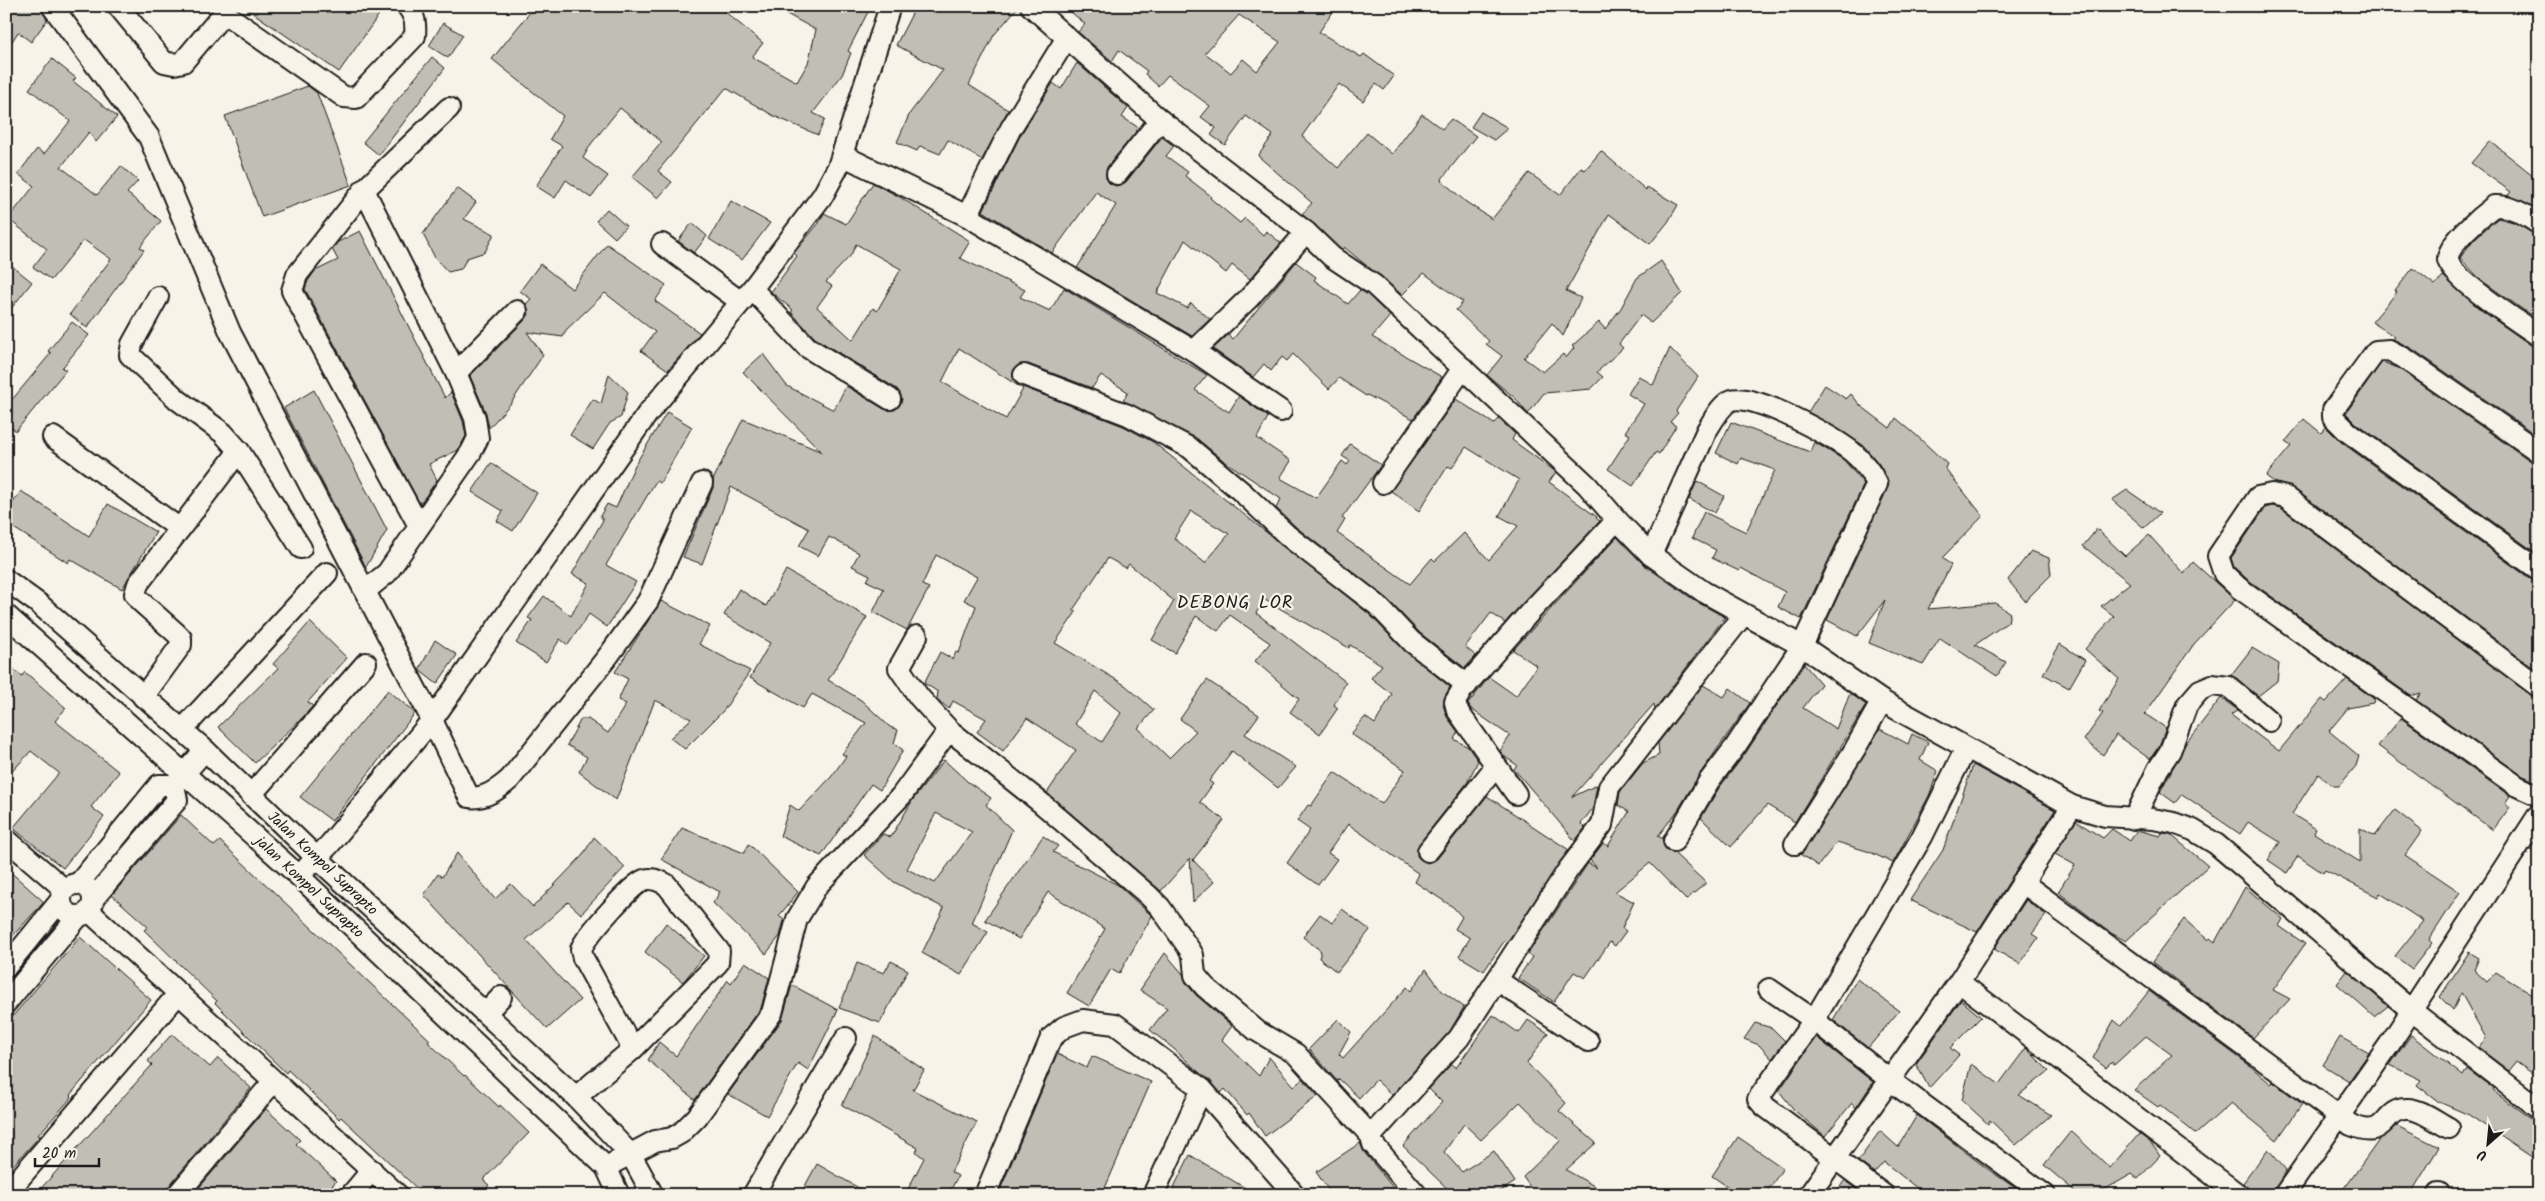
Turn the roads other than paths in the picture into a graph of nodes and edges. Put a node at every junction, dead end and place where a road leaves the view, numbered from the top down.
1 (52, 6) edge
2 (118, 6) edge
3 (407, 6) edge
4 (890, 6) edge
5 (226, 10) edge
6 (1042, 10) edge
7 (1066, 39) junction
8 (450, 108) dead end
9 (1160, 120) junction
10 (842, 155) junction
11 (1117, 174) dead end
12 (364, 190) junction
13 (967, 216) junction
14 (2539, 224) edge
15 (1306, 232) junction
16 (662, 244) dead end
17 (746, 295) junction
18 (158, 297) dead end
19 (517, 311) dead end
20 (2539, 336) edge
21 (1194, 351) junction
22 (1463, 368) junction
23 (456, 373) junction
24 (1024, 375) dead end
25 (890, 399) dead end
26 (1281, 411) dead end
27 (53, 437) dead end
28 (239, 450) junction
29 (2539, 452) edge
30 (702, 483) dead end
31 (1382, 483) dead end
32 (1617, 520) junction
33 (419, 526) junction
34 (180, 529) junction
35 (301, 548) dead end
36 (1651, 555) junction
37 (2539, 570) edge
38 (327, 573) dead end
39 (6, 580) edge
40 (374, 584) junction
41 (6, 615) edge
42 (1743, 615) junction
43 (917, 636) dead end
44 (1802, 646) junction
45 (366, 663) dead end
46 (1467, 685) junction
47 (2539, 687) edge
48 (143, 697) junction
49 (1882, 701) junction
50 (432, 720) junction
51 (2269, 721) dead end
52 (182, 730) junction
53 (949, 730) junction
54 (1966, 748) junction
55 (205, 750) junction
56 (1496, 766) junction
57 (179, 780) junction
58 (1516, 794) dead end
59 (251, 796) junction
60 (2539, 796) edge
61 (2072, 806) junction
62 (2539, 814) edge
63 (2134, 819) junction
64 (121, 831) junction
65 (6, 839) edge
66 (1674, 841) dead end
67 (1796, 844) dead end
68 (139, 846) junction
69 (1428, 851) dead end
70 (317, 858) junction
71 (299, 876) junction
72 (2022, 882) junction
73 (68, 891) junction
74 (87, 909) junction
75 (22, 948) junction
76 (40, 962) junction
77 (6, 967) edge
78 (1498, 980) junction
79 (1959, 982) junction
80 (1769, 989) dead end
81 (180, 993) junction
82 (501, 997) dead end
83 (6, 1003) edge
84 (2412, 1011) junction
85 (486, 1013) junction
86 (1814, 1020) junction
87 (846, 1038) dead end
88 (1588, 1041) dead end
89 (633, 1050) junction
90 (1891, 1080) junction
91 (273, 1082) junction
92 (1202, 1089) junction
93 (576, 1097) junction
94 (2539, 1109) edge
95 (2338, 1117) junction
96 (2450, 1128) dead end
97 (1371, 1136) junction
98 (631, 1156) junction
99 (1835, 1158) junction
100 (606, 1167) junction
101 (372, 1170) junction
102 (6, 1194) edge
103 (176, 1195) edge
104 (351, 1195) edge
105 (398, 1195) edge
106 (619, 1195) edge
107 (653, 1195) edge
108 (752, 1195) edge
109 (985, 1195) edge
110 (1153, 1195) edge
111 (1295, 1195) edge
112 (1417, 1195) edge
113 (1809, 1195) edge
114 (1884, 1195) edge
115 (2045, 1195) edge
116 (2239, 1195) edge
117 (2284, 1195) edge

1 - 40 street
2 - 5 street
3 - 5 street
4 - 10 street
6 - 7 street
7 - 9 street
7 - 13 street
8 - 12 street
9 - 11 street
9 - 15 street
10 - 13 street
10 - 17 street
12 - 23 street
12 - 33 street
13 - 21 street
14 - 20 street
15 - 21 street
15 - 22 street
16 - 17 street
17 - 25 street
17 - 50 street
18 - 28 street
19 - 23 street
21 - 26 street
22 - 31 street
22 - 32 street
23 - 33 street
24 - 46 street
27 - 34 street
28 - 34 street
28 - 35 street
29 - 37 street
30 - 50 street
32 - 36 street
32 - 46 street
33 - 40 street
34 - 48 street
36 - 42 street
36 - 44 street
38 - 52 street
39 - 48 street, Jalan Kompol Suprapto
40 - 50 street
41 - 57 street, jalan Kompol Suprapto
42 - 44 street
42 - 78 street
43 - 53 street
44 - 49 street
44 - 66 street
45 - 59 street
46 - 56 street
47 - 60 street
48 - 52 street, Jalan Kompol Suprapto
49 - 54 street
49 - 67 street
50 - 70 street
51 - 63 street
52 - 55 street, Jalan Kompol Suprapto
53 - 97 street
53 - 98 street
54 - 61 street
54 - 86 street
55 - 57 street
55 - 59 street, Jalan Kompol Suprapto
56 - 58 street
56 - 69 street
57 - 64 street
57 - 68 street
57 - 71 street, jalan Kompol Suprapto
59 - 70 street, Jalan Kompol Suprapto
61 - 63 street
61 - 72 street
62 - 84 street
63 - 84 street
64 - 68 street
64 - 73 street
65 - 73 street
68 - 74 street
70 - 71 street
70 - 85 street, Jalan Kompol Suprapto
71 - 100 street, jalan Kompol Suprapto
72 - 79 street
72 - 95 street
73 - 74 street
73 - 74 street
73 - 75 street
74 - 76 street
74 - 81 street
75 - 76 street
75 - 77 street
76 - 83 street
78 - 88 street
78 - 97 street
79 - 90 street
79 - 116 street
80 - 86 street
81 - 91 street
81 - 102 street
82 - 85 street
84 - 94 street
84 - 95 street
85 - 93 street, Jalan Kompol Suprapto
86 - 90 street
86 - 99 street
87 - 108 street
89 - 89 street
89 - 93 street
90 - 99 street
90 - 115 street
91 - 101 street
91 - 103 street
92 - 109 street
92 - 110 street
92 - 111 street
93 - 98 street, Jalan Kompol Suprapto
95 - 96 street
95 - 117 street
97 - 112 street
98 - 100 street
98 - 107 street, Jalan Kompol Suprapto
99 - 113 street
99 - 114 street
100 - 106 street
101 - 104 street
101 - 105 street

